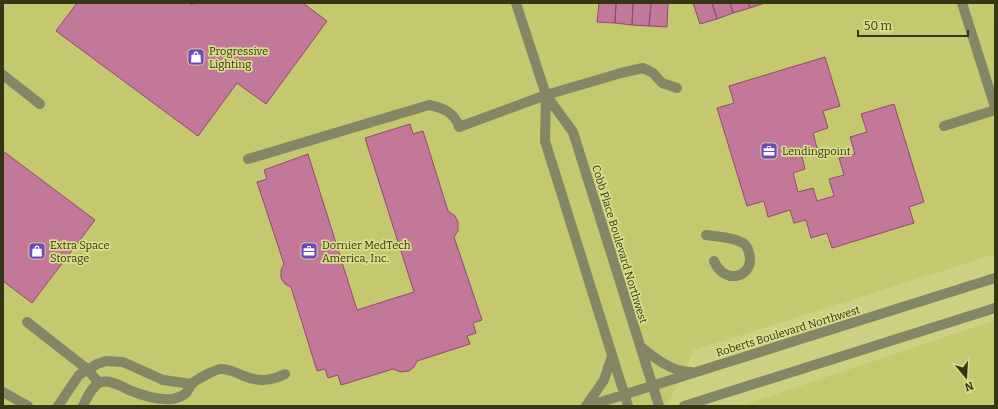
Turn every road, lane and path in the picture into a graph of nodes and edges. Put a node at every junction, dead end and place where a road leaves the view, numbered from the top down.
1 (516, 3) edge
2 (962, 3) edge
3 (3, 75) edge
4 (678, 88) dead end
5 (546, 96) junction
6 (40, 104) dead end
7 (995, 109) edge
8 (944, 126) dead end
9 (248, 159) dead end
10 (706, 235) dead end
11 (714, 261) dead end
12 (995, 278) edge
13 (995, 308) edge
14 (27, 322) dead end
15 (640, 346) junction
16 (612, 356) junction
17 (87, 369) junction
18 (695, 372) junction
19 (285, 374) dead end
20 (99, 383) junction
21 (192, 384) junction
22 (652, 386) junction
23 (3, 392) edge
24 (625, 395) junction
25 (699, 403) edge
26 (28, 406) edge
27 (58, 406) edge
28 (83, 406) edge
29 (587, 406) edge
30 (628, 406) edge
31 (659, 406) edge
32 (684, 406) edge

1 - 5 street, Cobb Place Boulevard Northwest
2 - 7 street
3 - 6 street
4 - 5 street
5 - 9 street
5 - 15 street, Cobb Place Boulevard Northwest
5 - 16 street, Cobb Place Boulevard Northwest
7 - 8 street
10 - 11 street
12 - 18 street, Roberts Boulevard Northwest
13 - 25 street
14 - 17 street
15 - 18 street
15 - 22 street, Cobb Place Boulevard Northwest
16 - 24 street, Cobb Place Boulevard Northwest
16 - 29 street
17 - 20 street
17 - 21 street
17 - 27 street
18 - 22 street, Roberts Boulevard Northwest
19 - 21 street
20 - 21 street
20 - 28 street
22 - 24 street, Roberts Boulevard Northwest
22 - 31 street, Cobb Place Boulevard Northwest
23 - 26 street
24 - 29 street, Roberts Boulevard Northwest
24 - 30 street, Cobb Place Boulevard Northwest
25 - 32 street

